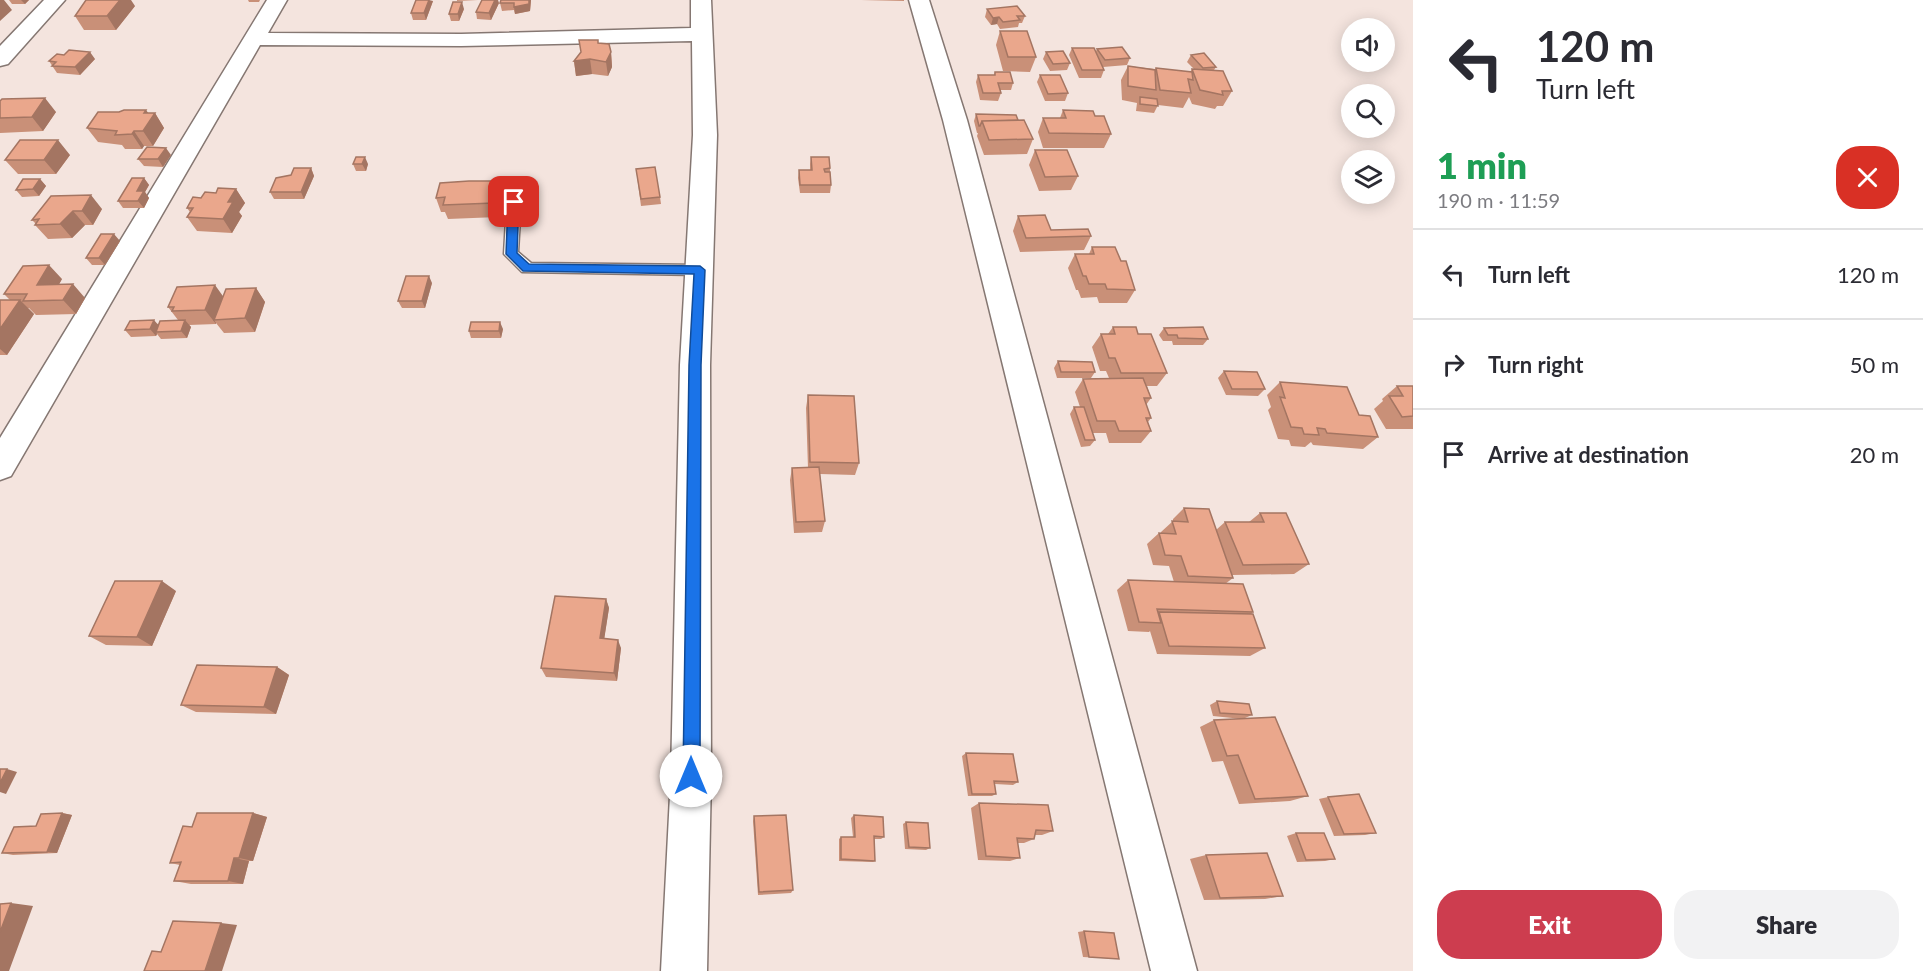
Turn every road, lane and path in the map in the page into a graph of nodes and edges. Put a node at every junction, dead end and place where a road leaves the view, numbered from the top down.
1 (55, 0) edge
2 (277, 0) edge
3 (701, 0) edge
4 (919, 0) edge
5 (701, 34) junction
6 (256, 39) junction
7 (0, 59) edge
8 (514, 202) dead end
9 (700, 270) junction
10 (0, 466) edge
11 (684, 971) edge
12 (1174, 971) edge

1 - 7 street
2 - 6 street
3 - 5 street
4 - 12 street
5 - 6 street
5 - 9 street
6 - 10 street
8 - 9 lane
9 - 11 street

